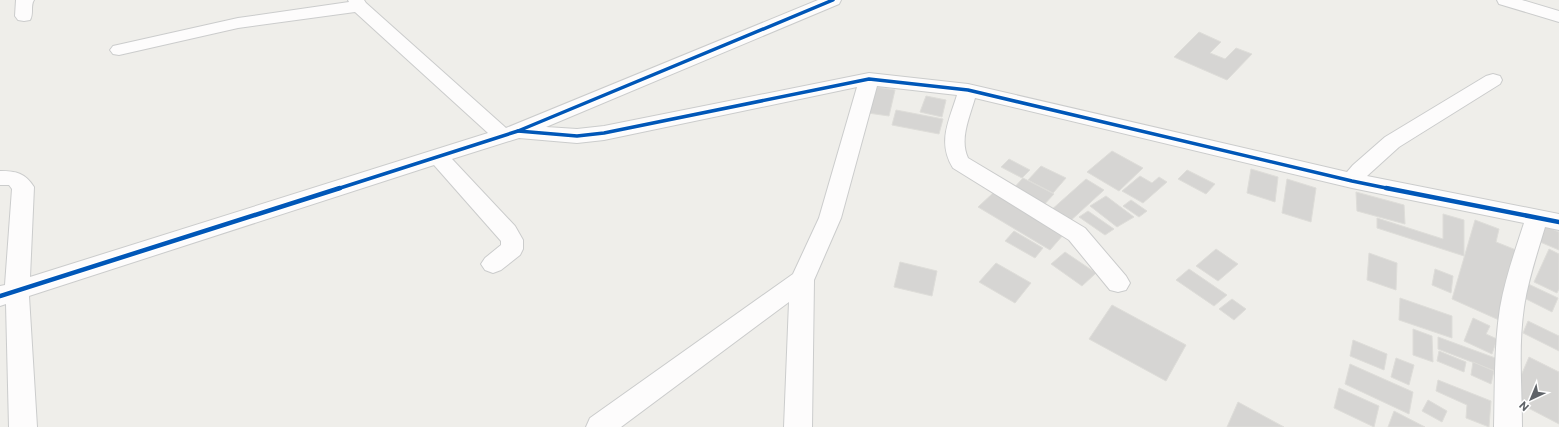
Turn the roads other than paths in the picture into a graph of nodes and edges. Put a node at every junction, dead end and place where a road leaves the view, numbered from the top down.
1 (833, 0) edge
2 (1505, 0) edge
3 (357, 3) edge
4 (1559, 17) edge
5 (120, 50) dead end
6 (869, 79) junction
7 (1493, 80) dead end
8 (968, 90) junction
9 (510, 133) junction
10 (437, 156) junction
11 (0, 178) edge
12 (1352, 181) junction
13 (1548, 220) edge
14 (493, 264) dead end
15 (802, 280) junction
16 (1118, 283) dead end
17 (8, 293) edge
18 (23, 427) edge
19 (600, 427) edge
20 (798, 427) edge
21 (1508, 427) edge

1 - 9 street
2 - 4 street
3 - 5 street
3 - 9 street
6 - 8 street
6 - 9 street
6 - 15 street
7 - 12 street
8 - 12 street
8 - 16 street
9 - 10 street
10 - 14 street
10 - 17 street
11 - 17 street
12 - 13 street
13 - 21 street
15 - 19 street
15 - 20 street
17 - 18 street

